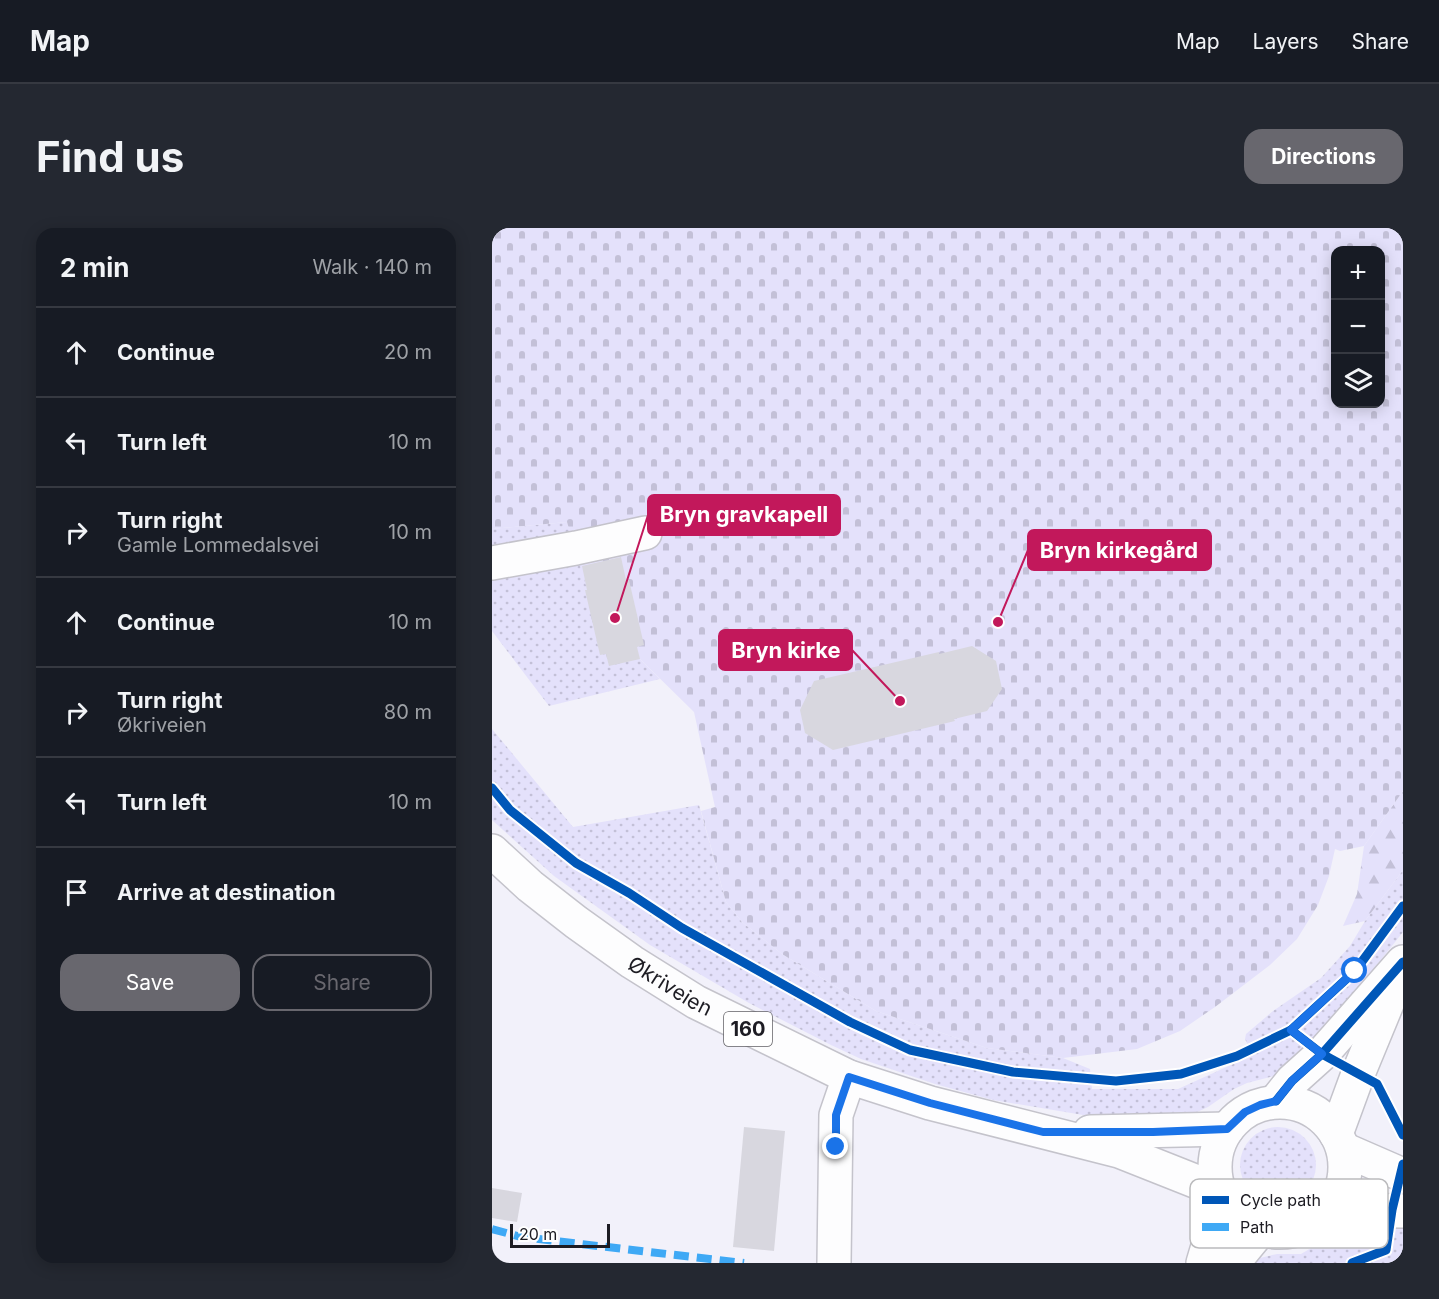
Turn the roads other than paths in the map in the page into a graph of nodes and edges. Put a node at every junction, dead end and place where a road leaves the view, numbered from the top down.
1 (645, 533) dead end
2 (492, 563) edge
3 (492, 851) edge
4 (1403, 963) edge
5 (849, 1077) junction
6 (1276, 1101) junction
7 (1227, 1129) junction
8 (1043, 1132) junction
9 (1340, 1142) junction
10 (1403, 1175) edge
11 (1216, 1179) edge
12 (1344, 1179) edge
13 (1190, 1183) edge
14 (1388, 1212) edge
15 (1403, 1212) edge
16 (1207, 1248) edge
17 (1245, 1248) edge
18 (834, 1263) edge
19 (1203, 1263) edge
20 (1233, 1263) edge

1 - 2 main road
3 - 5 main road, Økriveien / 160
4 - 6 main road
4 - 9 main road
5 - 8 main road, Økriveien / 160
5 - 18 main road
6 - 7 main road
6 - 9 main road
7 - 8 main road, Økriveien / 160
7 - 11 main road
8 - 13 main road, Økriveien / 160
9 - 10 main road
9 - 12 main road, 160
14 - 15 main road
16 - 19 main road
17 - 20 main road

